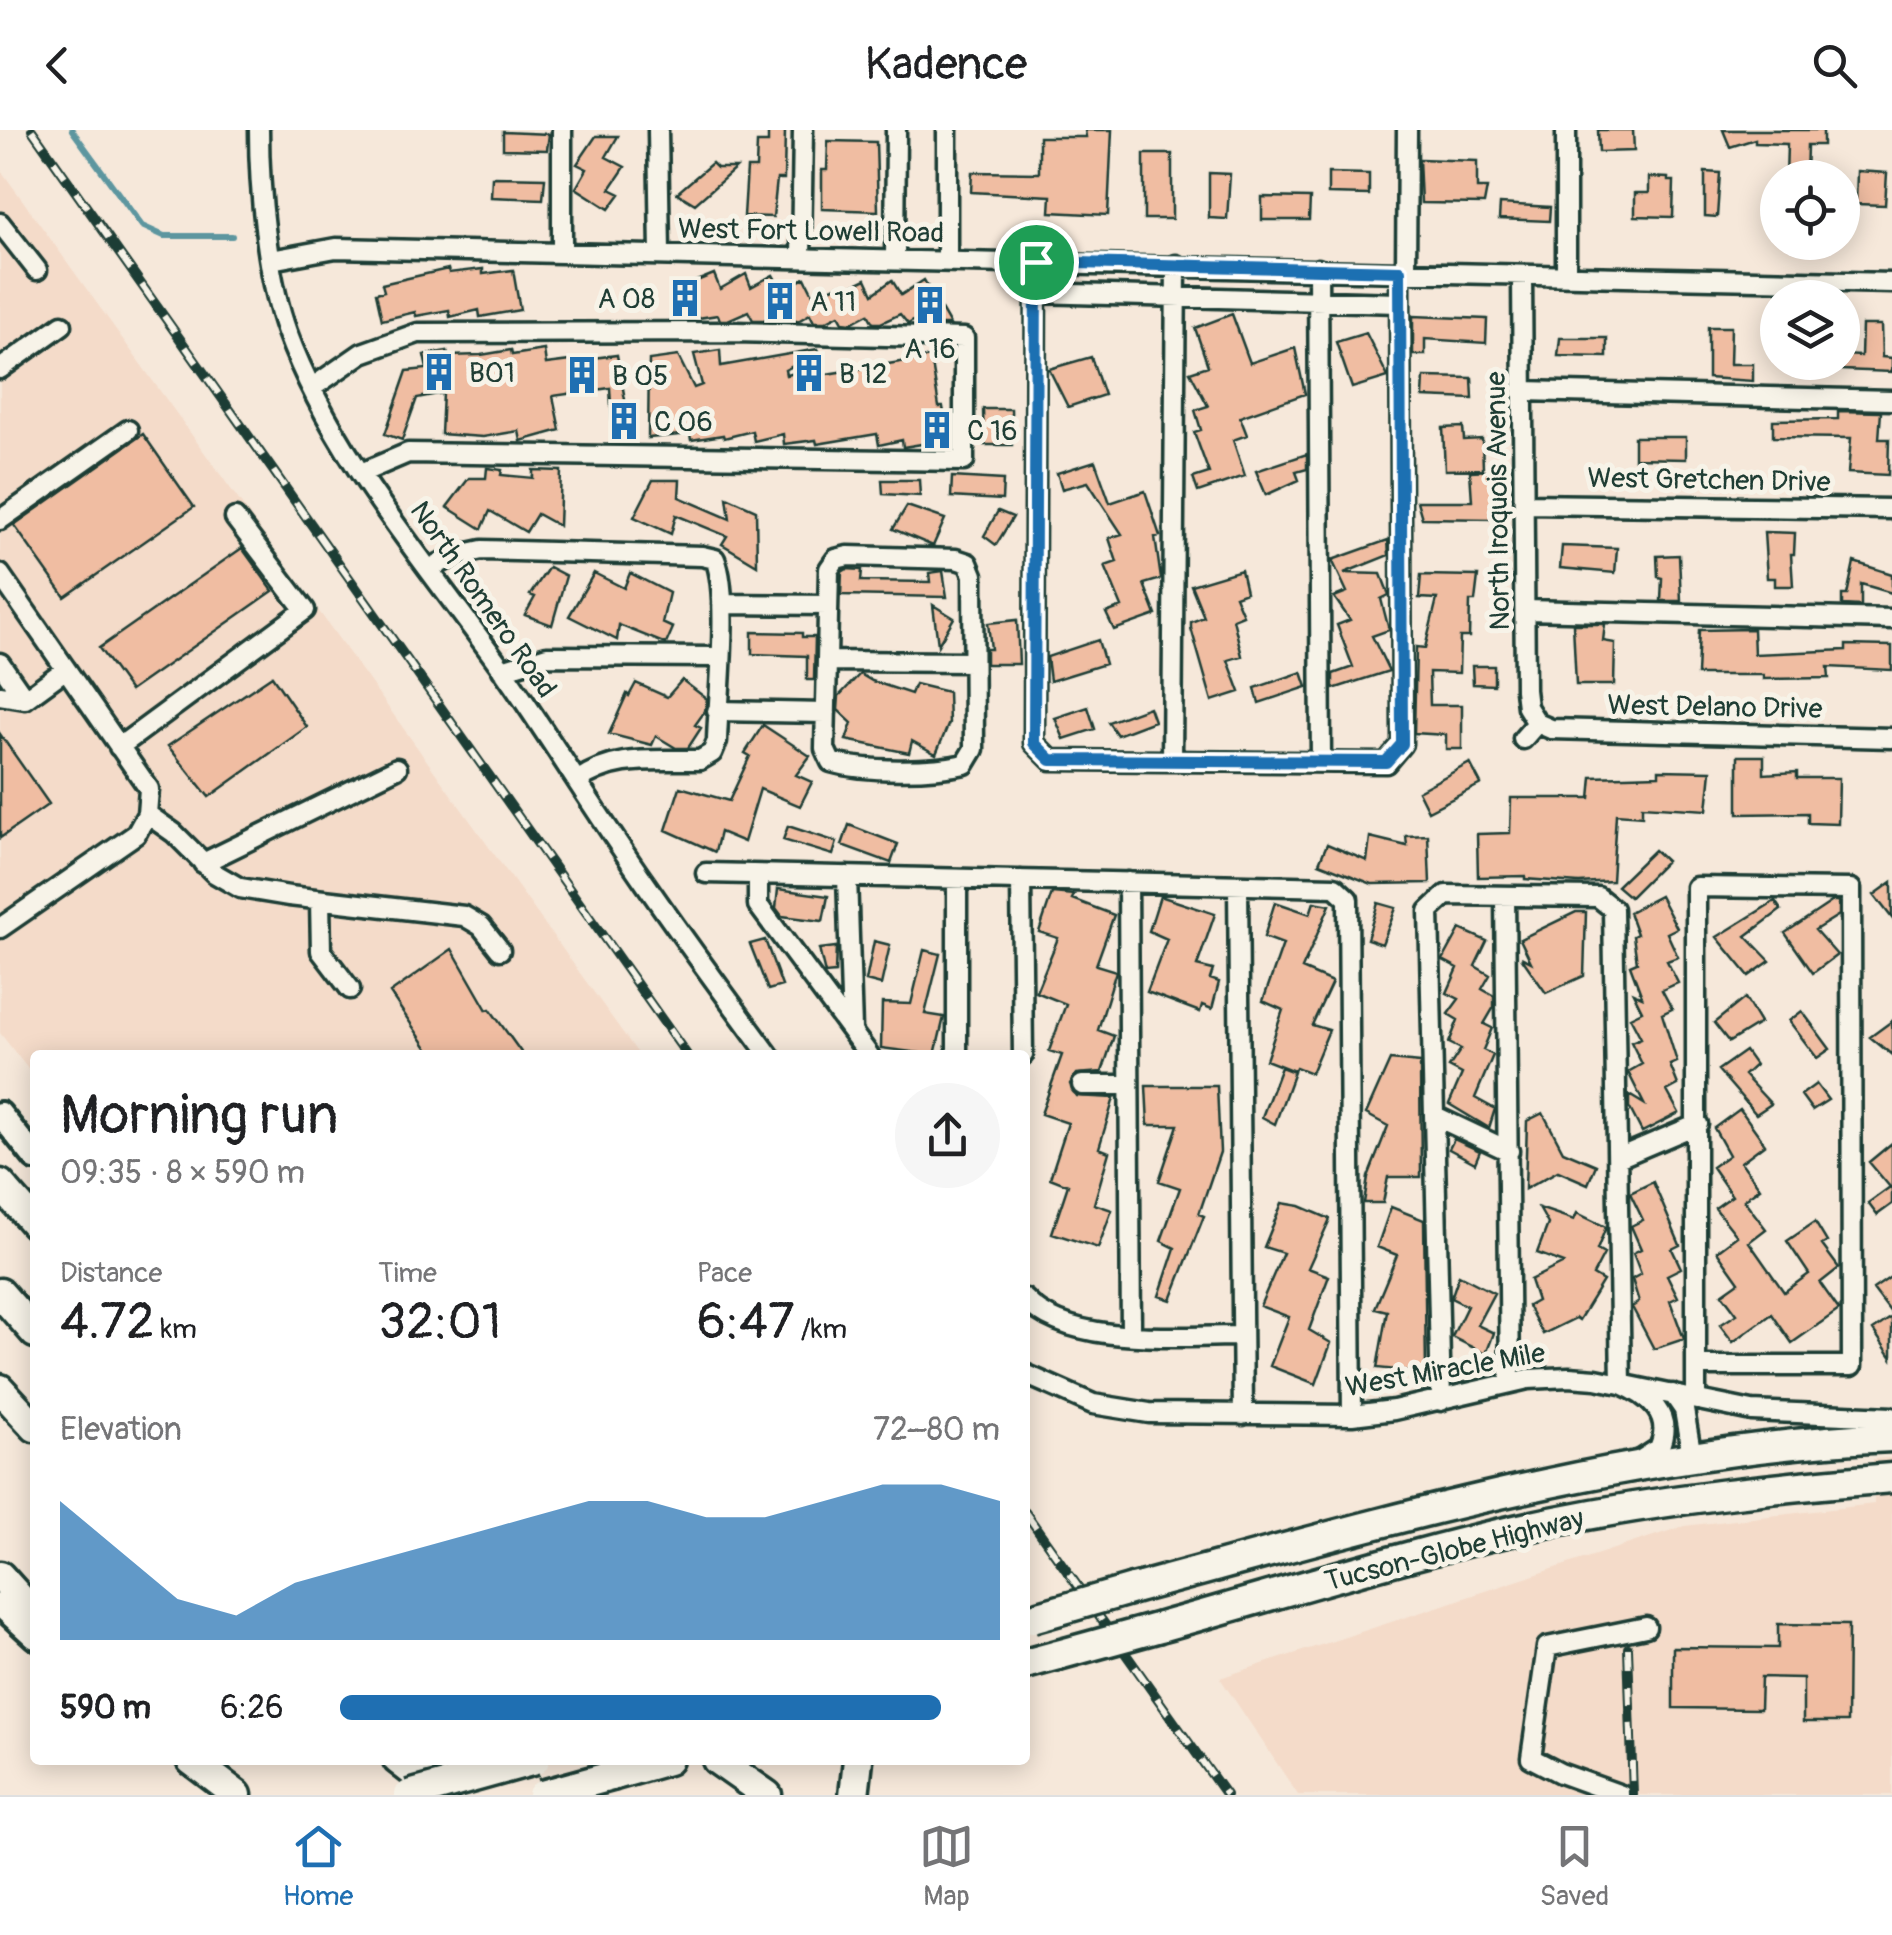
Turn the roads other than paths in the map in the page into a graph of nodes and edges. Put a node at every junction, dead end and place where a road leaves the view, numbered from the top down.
1 (258, 130) edge
2 (562, 130) edge
3 (658, 130) edge
4 (803, 130) edge
5 (896, 130) edge
6 (947, 130) edge
7 (1407, 130) edge
8 (1566, 130) edge
9 (0, 223) edge
10 (562, 252) junction
11 (660, 254) junction
12 (802, 257) junction
13 (895, 259) junction
14 (271, 260) junction
15 (948, 260) junction
16 (1036, 262) junction
17 (1176, 265) junction
18 (1318, 269) junction
19 (37, 270) dead end
20 (1403, 271) junction
21 (1522, 274) junction
22 (1566, 276) junction
23 (1892, 284) edge
24 (1036, 293) junction
25 (1176, 297) junction
26 (1318, 301) junction
27 (1399, 304) junction
28 (62, 325) dead end
29 (0, 369) edge
30 (313, 388) junction
31 (1523, 391) junction
32 (1892, 400) edge
33 (128, 430) dead end
34 (360, 474) junction
35 (1525, 504) junction
36 (1892, 509) edge
37 (236, 518) dead end
38 (0, 520) edge
39 (429, 569) junction
40 (0, 574) edge
41 (722, 604) junction
42 (828, 605) junction
43 (1526, 610) junction
44 (1892, 619) edge
45 (720, 657) junction
46 (827, 661) junction
47 (973, 662) junction
48 (0, 663) edge
49 (66, 669) junction
50 (502, 670) junction
51 (0, 695) edge
52 (24, 699) junction
53 (717, 711) junction
54 (826, 713) junction
55 (1537, 723) junction
56 (1523, 738) dead end
57 (1892, 738) edge
58 (119, 747) junction
59 (1172, 760) junction
60 (1321, 762) junction
61 (398, 768) dead end
62 (578, 781) junction
63 (146, 814) junction
64 (204, 863) junction
65 (706, 873) dead end
66 (758, 874) junction
67 (847, 876) junction
68 (957, 879) junction
69 (1021, 880) junction
70 (1128, 882) junction
71 (1238, 885) junction
72 (1505, 896) junction
73 (320, 900) junction
74 (0, 928) edge
75 (500, 950) dead end
76 (350, 989) dead end
77 (852, 1029) junction
78 (765, 1050) edge
79 (866, 1050) edge
80 (957, 1050) edge
81 (1022, 1050) edge
82 (1082, 1084) dead end
83 (1129, 1085) junction
84 (0, 1114) edge
85 (1436, 1117) junction
86 (1698, 1124) junction
87 (30, 1152) edge
88 (1509, 1152) junction
89 (1618, 1158) junction
90 (0, 1184) edge
91 (30, 1218) edge
92 (0, 1293) edge
93 (1030, 1302) edge
94 (30, 1327) edge
95 (1131, 1335) junction
96 (1240, 1336) junction
97 (1698, 1366) junction
98 (1030, 1377) edge
99 (1510, 1383) junction
100 (1621, 1384) junction
101 (0, 1389) edge
102 (1673, 1394) junction
103 (1696, 1400) junction
104 (1441, 1401) junction
105 (1243, 1415) junction
106 (1352, 1415) junction
107 (1892, 1417) edge
108 (30, 1422) edge
109 (1892, 1437) edge
110 (1830, 1441) junction
111 (1692, 1457) junction
112 (1605, 1472) junction
113 (1892, 1478) edge
114 (1834, 1482) junction
115 (1756, 1490) junction
116 (0, 1576) edge
117 (0, 1605) edge
118 (30, 1609) edge
119 (1030, 1619) edge
120 (1646, 1626) dead end
121 (30, 1632) edge
122 (1030, 1663) edge
123 (198, 1765) edge
124 (404, 1765) edge
125 (506, 1765) edge
126 (517, 1765) edge
127 (649, 1765) edge
128 (723, 1765) edge
129 (857, 1765) edge
130 (237, 1795) edge
131 (409, 1795) edge
132 (443, 1795) edge
133 (544, 1795) edge
134 (766, 1795) edge
135 (854, 1795) edge
136 (1621, 1795) edge

1 - 14 street, North Romero Road
2 - 10 street
3 - 11 street
4 - 12 street
5 - 13 street
6 - 15 street
7 - 20 street
8 - 22 street
9 - 19 street
10 - 11 street, West Fort Lowell Road
10 - 14 street, West Fort Lowell Road
11 - 12 street, West Fort Lowell Road
12 - 13 street, West Fort Lowell Road
13 - 15 street, West Fort Lowell Road
14 - 30 street, North Romero Road
15 - 16 street, West Fort Lowell Road
16 - 17 street, West Fort Lowell Road
16 - 24 street
17 - 18 street, West Fort Lowell Road
17 - 25 street
18 - 20 street, West Fort Lowell Road
18 - 26 street
20 - 21 street, West Fort Lowell Road
20 - 27 street
21 - 22 street, West Fort Lowell Road
21 - 31 street, North Iroquois Avenue
22 - 23 street, West Fort Lowell Road
24 - 25 street
24 - 59 street
25 - 26 street
25 - 59 street
26 - 27 street
26 - 60 street
27 - 60 street
28 - 29 street
30 - 34 street, North Romero Road
30 - 34 street
31 - 32 street
31 - 35 street, North Iroquois Avenue
33 - 38 street
34 - 39 street, North Romero Road
35 - 36 street, West Gretchen Drive
35 - 43 street, North Iroquois Avenue
37 - 58 street
39 - 41 street
39 - 50 street, North Romero Road
40 - 49 street
41 - 42 street
41 - 45 street
42 - 46 street
42 - 47 street
43 - 44 street
43 - 55 street, North Iroquois Avenue
45 - 50 street
45 - 53 street
46 - 47 street
46 - 54 street
47 - 54 street
48 - 52 street
49 - 52 street
49 - 58 street
50 - 62 street, North Romero Road
51 - 52 street
53 - 54 street
53 - 62 street
55 - 56 street
55 - 57 street, West Delano Drive
58 - 63 street
59 - 60 street
61 - 64 street
62 - 78 street, North Romero Road
63 - 64 street
63 - 74 street
64 - 73 street
65 - 66 street
66 - 67 street
66 - 77 street
67 - 68 street
67 - 77 street
68 - 69 street
68 - 80 street
69 - 70 street
69 - 81 street
70 - 71 street
70 - 83 street
71 - 96 street
71 - 106 street
72 - 85 street
72 - 88 street
72 - 89 street
73 - 75 street
73 - 76 street
77 - 79 street
82 - 83 street
83 - 95 street
84 - 87 main road
85 - 88 street
85 - 104 street
86 - 89 street
86 - 97 street
86 - 97 street
88 - 99 street
89 - 100 street
90 - 91 highway
92 - 94 highway
93 - 95 street
95 - 96 street
96 - 105 street
97 - 103 street
98 - 105 street
99 - 100 street, West Miracle Mile
99 - 104 street, West Miracle Mile
100 - 102 street, West Miracle Mile
100 - 112 street
101 - 108 highway
102 - 103 street, West Miracle Mile
102 - 111 street
103 - 107 street, West Miracle Mile
104 - 106 street, West Miracle Mile
105 - 106 street, West Miracle Mile
109 - 110 highway, Tucson-Globe Highway
110 - 111 highway, Tucson-Globe Highway
110 - 114 highway
111 - 112 highway, Tucson-Globe Highway
111 - 115 highway
112 - 119 highway, Tucson-Globe Highway, bridge
113 - 114 highway, Tucson-Globe Highway
114 - 115 highway, Tucson-Globe Highway
115 - 122 highway, Tucson-Globe Highway, bridge
116 - 118 highway
117 - 121 main road
120 - 136 street
123 - 130 highway
124 - 132 highway
125 - 133 highway
126 - 131 highway, bridge
127 - 133 highway, bridge
128 - 134 highway
129 - 135 highway

